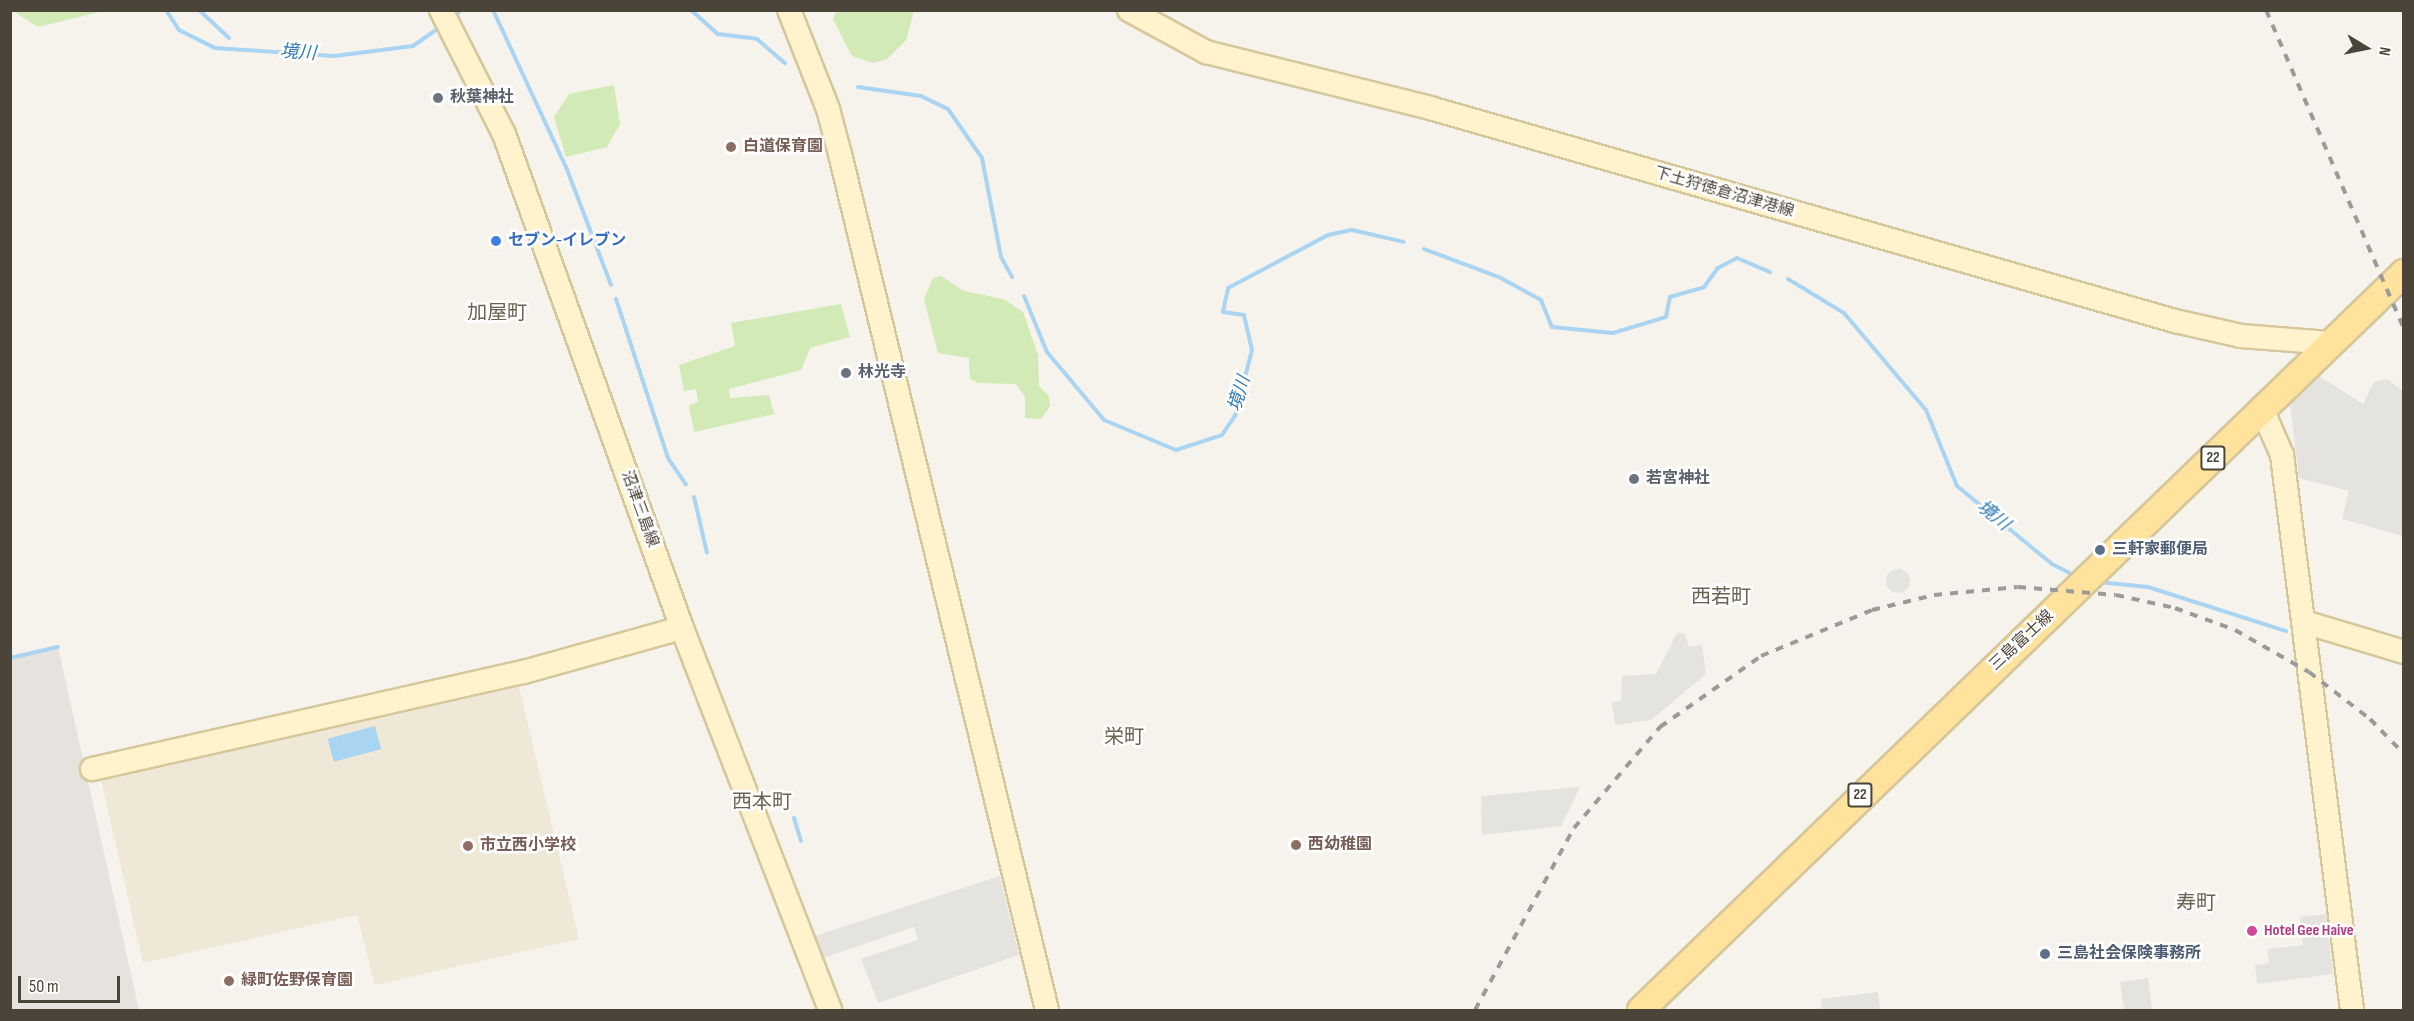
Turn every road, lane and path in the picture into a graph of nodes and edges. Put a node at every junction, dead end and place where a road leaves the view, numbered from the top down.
1 (441, 10) edge
2 (789, 10) edge
3 (1129, 10) edge
4 (2403, 273) edge
5 (2329, 343) junction
6 (2262, 409) junction
7 (2304, 622) junction
8 (682, 628) junction
9 (2403, 652) edge
10 (92, 769) dead end
11 (830, 1011) edge
12 (1047, 1011) edge
13 (1641, 1011) edge
14 (2352, 1011) edge

1 - 8 street, 沼津三島線
2 - 12 street
3 - 5 street, 下土狩徳倉沼津港線
4 - 5 main road, 三島富士線 / 22
5 - 6 main road, 三島富士線 / 22
6 - 7 street
6 - 13 main road, 三島富士線 / 22
7 - 9 street
7 - 14 street
8 - 10 street
8 - 11 street, 沼津三島線

